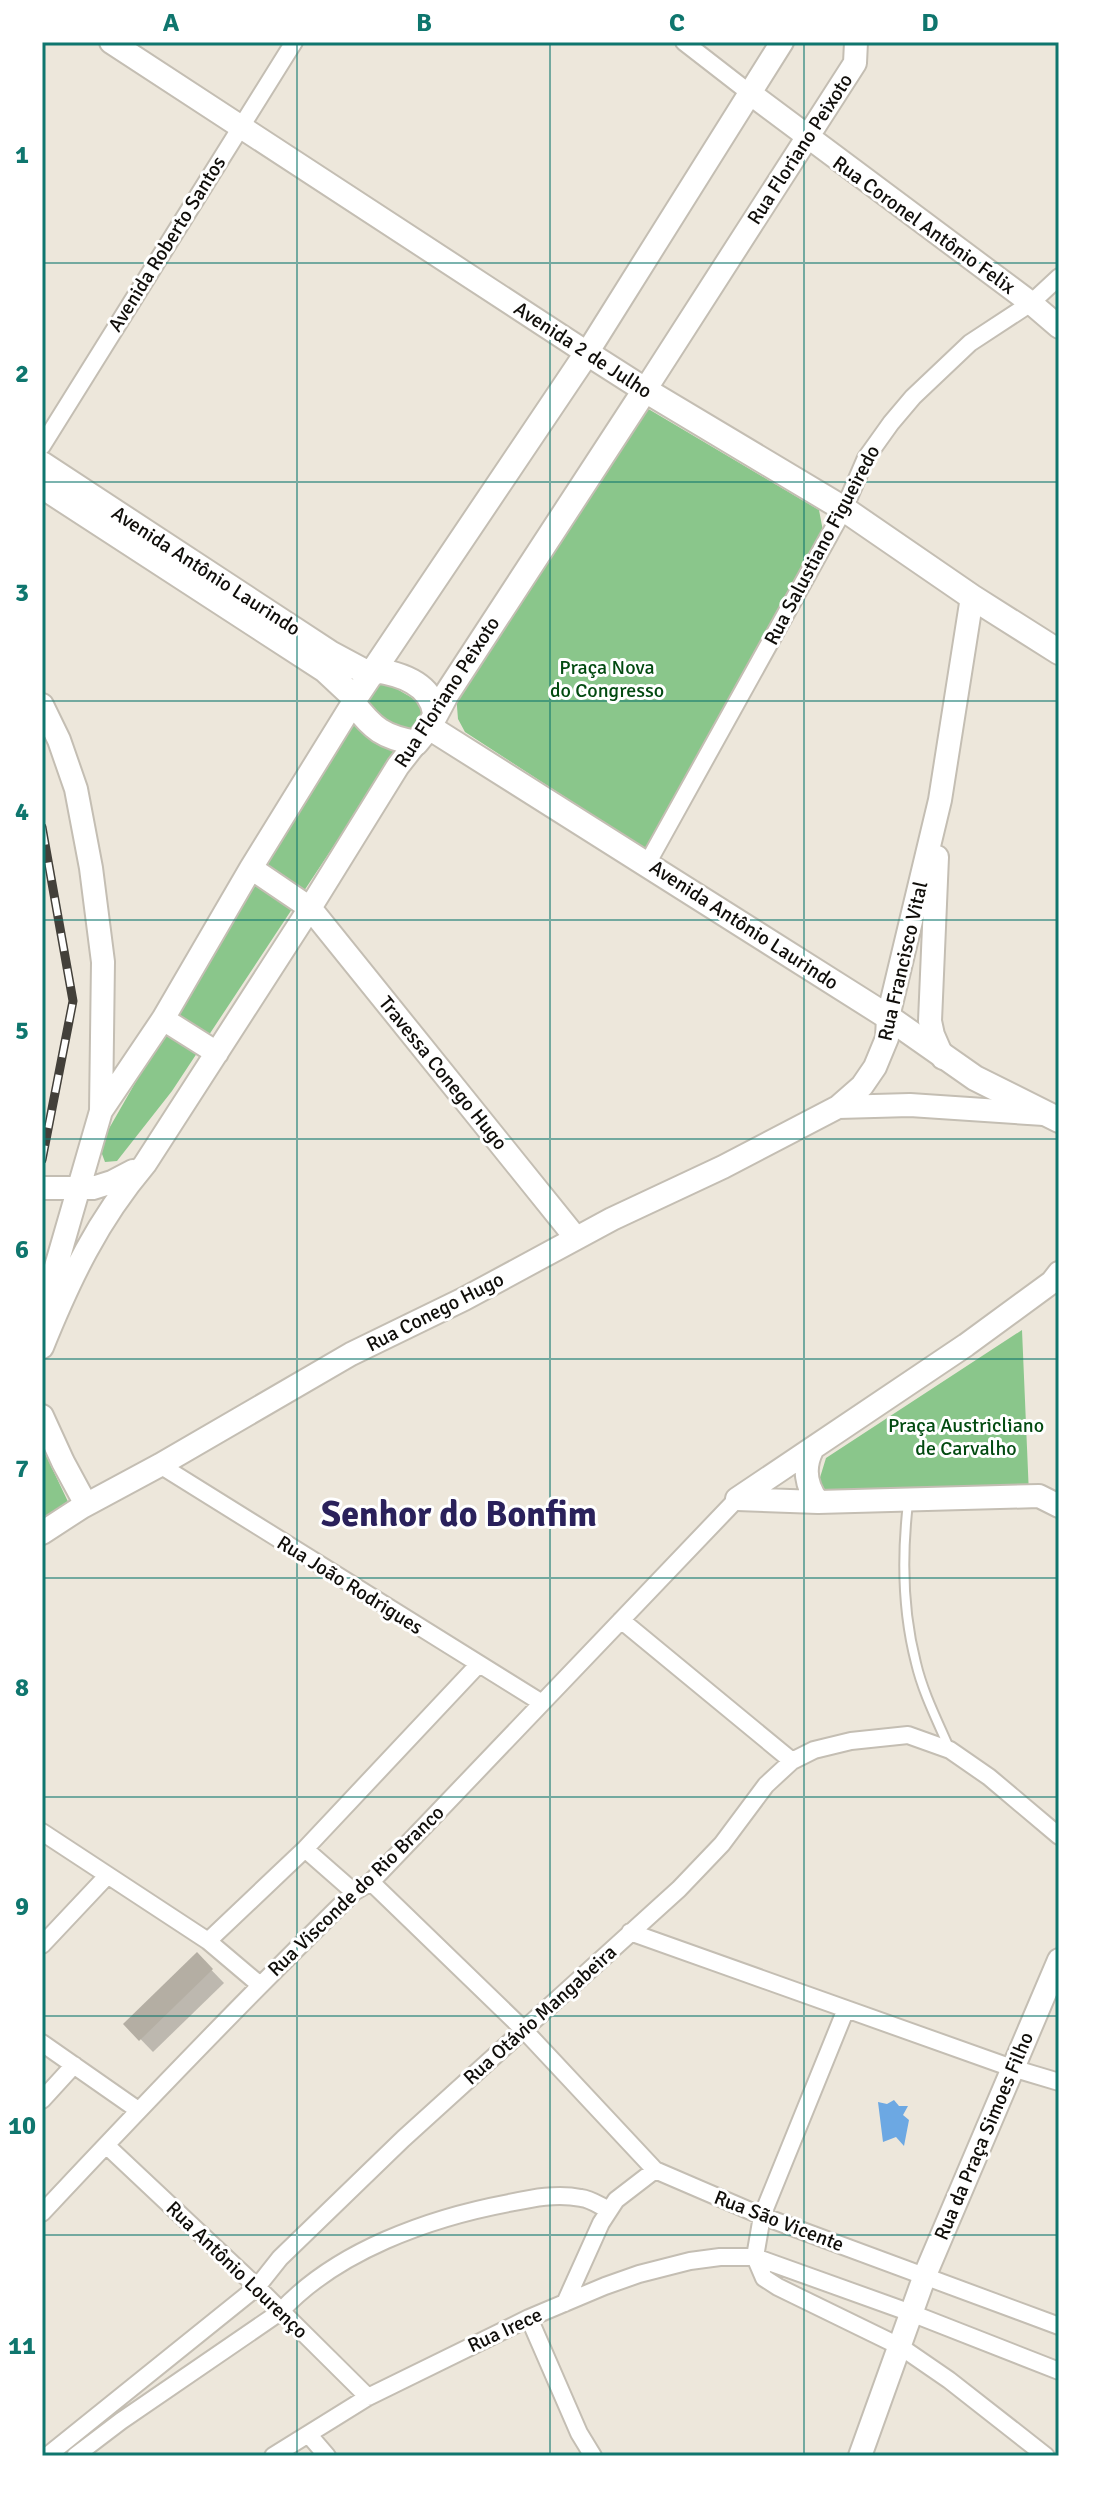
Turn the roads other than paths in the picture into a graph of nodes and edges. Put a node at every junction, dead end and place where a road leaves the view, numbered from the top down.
1 (111, 42) edge
2 (294, 42) edge
3 (684, 42) edge
4 (782, 42) edge
5 (856, 42) edge
6 (751, 94) junction
7 (240, 126) junction
8 (807, 138) junction
9 (1059, 277) edge
10 (1031, 303) junction
11 (1059, 327) edge
12 (587, 353) junction
13 (645, 390) junction
14 (42, 446) edge
15 (42, 464) edge
16 (42, 486) edge
17 (844, 509) junction
18 (972, 597) junction
19 (1059, 652) edge
20 (373, 673) junction
21 (354, 700) junction
22 (42, 705) edge
23 (427, 728) junction
24 (940, 800) junction
25 (647, 864) junction
26 (251, 868) junction
27 (310, 908) junction
28 (888, 1017) junction
29 (163, 1019) junction
30 (217, 1053) junction
31 (943, 1058) junction
32 (838, 1107) junction
33 (101, 1111) junction
34 (1051, 1117) edge
35 (145, 1164) junction
36 (42, 1188) edge
37 (80, 1188) junction
38 (576, 1238) junction
39 (1059, 1273) edge
40 (42, 1315) edge
41 (42, 1347) edge
42 (42, 1416) edge
43 (812, 1450) junction
44 (160, 1465) junction
45 (737, 1499) junction
46 (908, 1500) junction
47 (818, 1502) junction
48 (1059, 1506) edge
49 (82, 1507) junction
50 (42, 1533) edge
51 (621, 1620) junction
52 (478, 1665) junction
53 (542, 1703) junction
54 (950, 1750) junction
55 (792, 1761) junction
56 (42, 1832) edge
57 (1059, 1836) edge
58 (305, 1849) junction
59 (107, 1876) junction
60 (371, 1882) junction
61 (354, 1892) junction
62 (630, 1932) junction
63 (208, 1941) junction
64 (42, 1945) edge
65 (1059, 1960) edge
66 (260, 1985) junction
67 (846, 2009) junction
68 (524, 2030) junction
69 (42, 2043) edge
70 (74, 2065) junction
71 (1012, 2068) junction
72 (1059, 2082) edge
73 (42, 2100) edge
74 (138, 2110) junction
75 (106, 2145) junction
76 (655, 2170) junction
77 (609, 2210) junction
78 (42, 2213) edge
79 (762, 2216) junction
80 (755, 2257) junction
81 (925, 2275) junction
82 (257, 2287) junction
83 (565, 2303) junction
84 (280, 2312) junction
85 (911, 2313) junction
86 (529, 2318) junction
87 (1058, 2322) edge
88 (901, 2347) junction
89 (1059, 2371) edge
90 (368, 2397) junction
91 (309, 2435) junction
92 (47, 2456) edge
93 (75, 2456) edge
94 (273, 2456) edge
95 (327, 2456) edge
96 (593, 2456) edge
97 (860, 2456) edge
98 (1046, 2456) edge

1 - 7 street, Avenida 2 de Julho
2 - 7 street, Avenida Roberto Santos
3 - 6 street
4 - 6 street
5 - 8 street, Rua Floriano Peixoto
6 - 8 street, Rua Coronel Antônio Felix
6 - 12 street
7 - 12 street, Avenida 2 de Julho
7 - 14 street, Avenida Roberto Santos
8 - 10 street, Rua Coronel Antônio Felix
8 - 13 street, Rua Floriano Peixoto
9 - 10 street, Rua Salustiano Figueiredo
10 - 11 street, Rua Coronel Antônio Felix
10 - 17 street, Rua Salustiano Figueiredo
12 - 13 main road, Avenida 2 de Julho
12 - 20 main road
13 - 17 main road, Avenida 2 de Julho
13 - 23 main road, Rua Floriano Peixoto
15 - 20 main road, Avenida Antônio Laurindo
16 - 21 main road, Avenida Antônio Laurindo
17 - 18 main road, Avenida 2 de Julho
17 - 25 street, Rua Salustiano Figueiredo
18 - 19 main road, Avenida 2 de Julho
18 - 24 street, Rua Francisco Vital
20 - 21 main road
20 - 23 main road
21 - 23 main road
21 - 26 street
22 - 33 street
23 - 25 main road, Avenida Antônio Laurindo
23 - 27 street, Rua Floriano Peixoto
24 - 28 street, Rua Francisco Vital
24 - 31 street, Rua Francisco Vital
25 - 28 main road, Avenida Antônio Laurindo
26 - 27 street, Travessa Conego Hugo
26 - 29 street
27 - 30 street, Rua Floriano Peixoto
27 - 38 street, Travessa Conego Hugo
28 - 31 main road, Avenida Antônio Laurindo
28 - 32 street, Rua Francisco Vital
29 - 30 street
29 - 33 street
30 - 35 street, Rua Floriano Peixoto
31 - 34 main road, Avenida Antônio Laurindo
32 - 34 street
32 - 38 street, Rua Conego Hugo
33 - 37 street
35 - 37 street
35 - 41 street, Rua Floriano Peixoto
36 - 37 street
37 - 40 street
38 - 44 street, Rua Conego Hugo
39 - 43 street
42 - 49 street
43 - 45 street
43 - 47 street
44 - 49 street, Rua Conego Hugo
44 - 52 street, Rua João Rodrigues
45 - 47 street
45 - 51 street, Rua Visconde do Rio Branco
46 - 47 street
46 - 48 street
46 - 54 lane
49 - 50 street, Rua Conego Hugo
51 - 53 street, Rua Visconde do Rio Branco
51 - 55 street
52 - 53 street, Rua João Rodrigues
52 - 58 street
53 - 60 street, Rua Visconde do Rio Branco
54 - 55 street, Rua Otávio Mangabeira
54 - 57 street, Rua Otávio Mangabeira
55 - 62 street, Rua Otávio Mangabeira
56 - 59 street
58 - 61 street
58 - 63 street
59 - 63 street
59 - 64 street
60 - 61 street, Rua Visconde do Rio Branco
60 - 68 street
61 - 66 street, Rua Visconde do Rio Branco
62 - 67 street
62 - 68 street, Rua Otávio Mangabeira
63 - 66 street
65 - 71 street, Rua da Praça Simoes Filho
66 - 74 street, Rua Visconde do Rio Branco
67 - 71 street
67 - 79 street
68 - 76 street
68 - 82 street, Rua Otávio Mangabeira
69 - 70 street
70 - 73 street
70 - 74 street
71 - 72 street
71 - 81 street, Rua da Praça Simoes Filho
74 - 75 street, Rua Visconde do Rio Branco
75 - 78 street, Rua Visconde do Rio Branco
75 - 82 street, Rua Antônio Lourenço
76 - 77 street
76 - 79 street, Rua São Vicente
77 - 83 street
77 - 84 street
79 - 80 street
79 - 81 street, Rua São Vicente
80 - 83 street, Rua Irece
80 - 85 street, Rua São Vicente
80 - 88 street
81 - 85 street, Rua da Praça Simoes Filho
81 - 87 street, Rua São Vicente
82 - 84 street, Rua Antônio Lourenço
82 - 92 street, Rua Otávio Mangabeira
83 - 86 street, Rua Irece
84 - 90 street, Rua Antônio Lourenço
84 - 93 street
85 - 88 street, Rua da Praça Simoes Filho
85 - 89 street, Rua São Vicente
86 - 90 street, Rua Irece
86 - 96 street
88 - 97 street, Rua da Praça Simoes Filho
88 - 98 street
90 - 91 street, Rua Irece
91 - 94 street, Rua Irece
91 - 95 street

